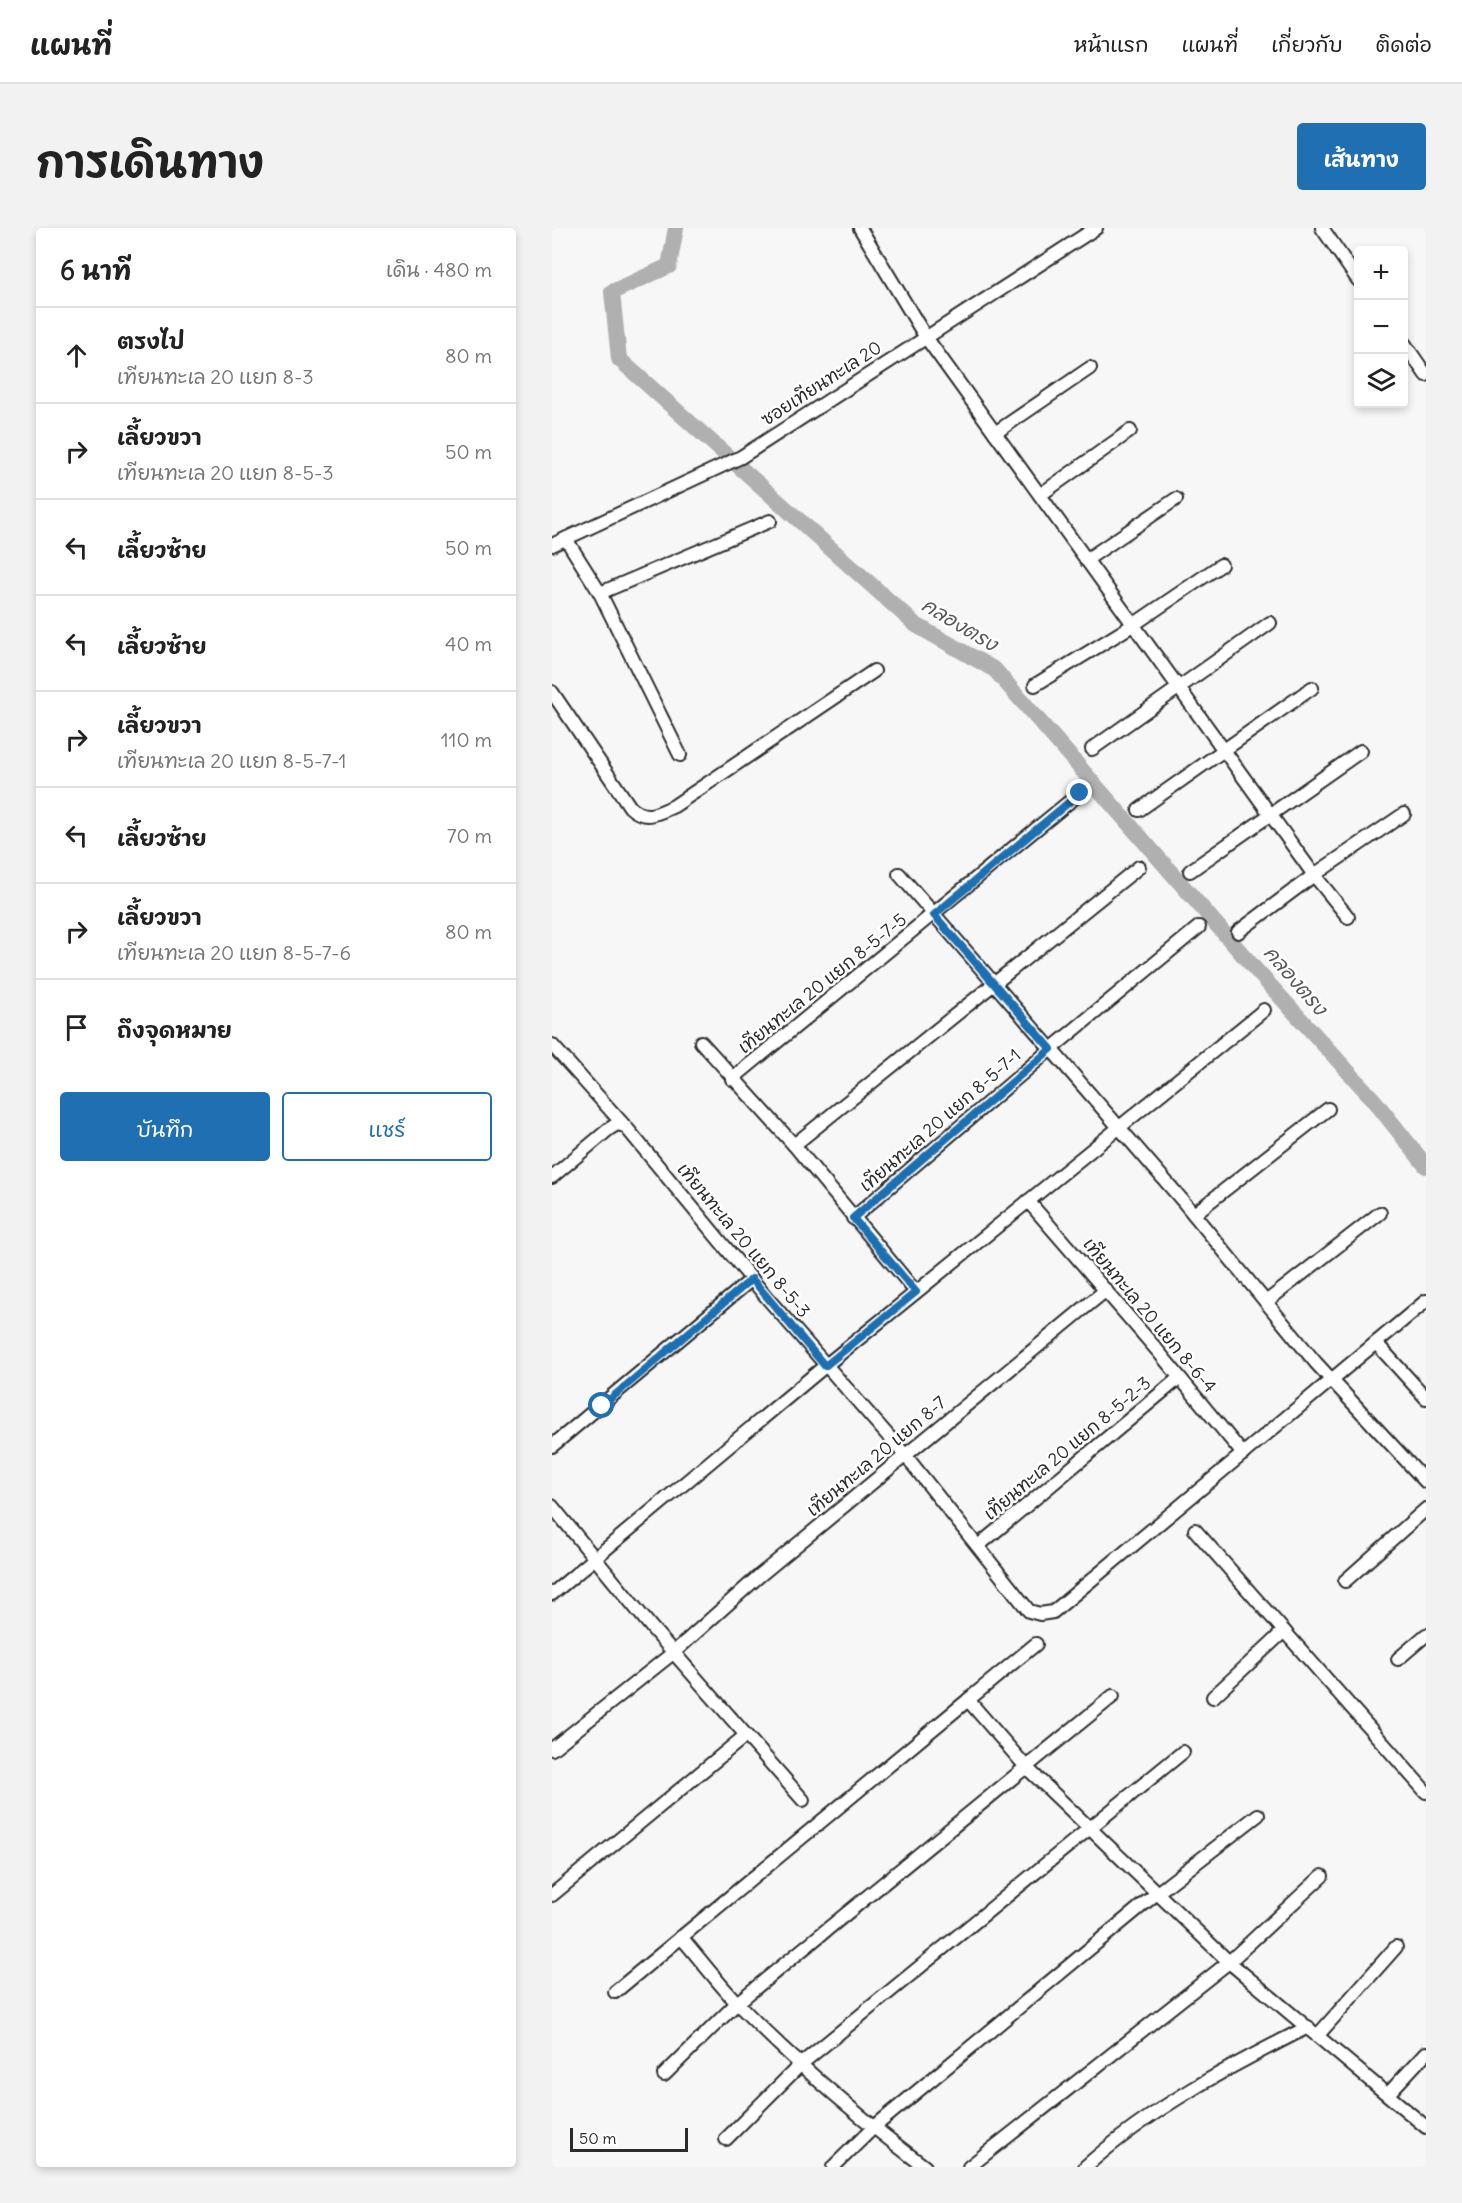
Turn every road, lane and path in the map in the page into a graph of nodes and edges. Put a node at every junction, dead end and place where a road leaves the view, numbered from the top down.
1 (860, 228) edge
2 (1096, 228) edge
3 (1322, 228) edge
4 (1354, 273) edge
5 (925, 336) junction
6 (1408, 349) edge
7 (1090, 368) dead end
8 (1426, 375) edge
9 (1130, 431) dead end
10 (995, 433) junction
11 (1040, 495) junction
12 (1176, 499) dead end
13 (770, 521) dead end
14 (566, 538) junction
15 (552, 545) edge
16 (1086, 560) junction
17 (1221, 565) dead end
18 (600, 593) junction
19 (1270, 623) dead end
20 (1133, 625) junction
21 (874, 672) dead end
22 (1035, 686) dead end
23 (1179, 686) junction
24 (1312, 688) dead end
25 (552, 692) edge
26 (1092, 749) dead end
27 (1224, 751) junction
28 (1361, 751) dead end
29 (680, 755) dead end
30 (1080, 793) dead end
31 (1139, 810) dead end
32 (1270, 814) junction
33 (1404, 814) dead end
34 (1139, 867) dead end
35 (1190, 871) dead end
36 (899, 874) dead end
37 (1314, 875) junction
38 (934, 915) junction
39 (1348, 917) dead end
40 (1199, 927) dead end
41 (1238, 932) dead end
42 (994, 984) junction
43 (1264, 1010) dead end
44 (701, 1042) dead end
45 (552, 1045) edge
46 (1051, 1049) junction
47 (732, 1079) junction
48 (1328, 1109) dead end
49 (622, 1123) junction
50 (1119, 1127) junction
51 (794, 1145) junction
52 (552, 1177) edge
53 (1028, 1201) junction
54 (1380, 1213) dead end
55 (1194, 1214) junction
56 (853, 1218) junction
57 (752, 1279) junction
58 (1106, 1290) junction
59 (916, 1292) junction
60 (1426, 1301) edge
61 (1266, 1302) junction
62 (1376, 1343) junction
63 (825, 1366) junction
64 (1179, 1377) junction
65 (1332, 1380) junction
66 (1426, 1398) edge
67 (552, 1446) edge
68 (1243, 1454) junction
69 (905, 1455) junction
70 (1426, 1482) edge
71 (552, 1506) edge
72 (1426, 1509) edge
73 (1195, 1530) dead end
74 (978, 1546) junction
75 (595, 1558) junction
76 (1345, 1581) dead end
77 (552, 1594) edge
78 (1284, 1631) junction
79 (1426, 1635) edge
80 (1036, 1644) dead end
81 (673, 1653) junction
82 (1398, 1659) dead end
83 (1113, 1696) dead end
84 (1213, 1697) dead end
85 (968, 1700) junction
86 (745, 1736) junction
87 (552, 1749) edge
88 (1183, 1752) dead end
89 (1027, 1768) junction
90 (1426, 1792) edge
91 (803, 1800) dead end
92 (1258, 1815) dead end
93 (1090, 1830) junction
94 (1322, 1876) dead end
95 (1157, 1893) junction
96 (552, 1895) edge
97 (681, 1937) junction
98 (1396, 1947) dead end
99 (1229, 1962) junction
100 (615, 1992) dead end
101 (737, 2003) junction
102 (1313, 2031) junction
103 (1426, 2053) edge
104 (801, 2064) junction
105 (664, 2075) dead end
106 (1389, 2093) junction
107 (1426, 2127) edge
108 (873, 2128) junction
109 (726, 2139) dead end
110 (832, 2167) edge
111 (924, 2167) edge
112 (969, 2167) edge
113 (1085, 2167) edge

1 - 5 street
2 - 5 street, ซอยเทียนทะเล 20
3 - 4 street
5 - 10 street
5 - 14 street, ซอยเทียนทะเล 20
6 - 8 street
7 - 10 street
9 - 11 street
10 - 11 street
11 - 16 street
12 - 16 street
13 - 18 street
14 - 15 street, ซอยเทียนทะเล 20
14 - 18 street
16 - 20 street
17 - 20 street
18 - 29 street
19 - 23 street
20 - 22 street
20 - 23 street
21 - 25 street
23 - 26 street
23 - 27 street
24 - 27 street
27 - 31 street
27 - 32 street
28 - 32 street
30 - 38 street, เทียนทะเล 20 แยก 8-5-7-5
32 - 35 street
32 - 37 street
33 - 37 street
34 - 42 street
36 - 38 street
37 - 39 street
37 - 41 street
38 - 42 street
38 - 47 street, เทียนทะเล 20 แยก 8-5-7-5
40 - 46 street, เทียนทะเล 20 แยก 8-5-7-1
42 - 46 street
42 - 51 street
43 - 50 street
44 - 47 street
45 - 49 street, เทียนทะเล 20 แยก 8-5-3
46 - 50 street
46 - 56 street, เทียนทะเล 20 แยก 8-5-7-1
47 - 51 street
48 - 55 street
49 - 52 street
49 - 57 street, เทียนทะเล 20 แยก 8-5-3
50 - 53 street
50 - 55 street
51 - 56 street
53 - 58 street, เทียนทะเล 20 แยก 8-6-4
53 - 59 street
54 - 61 street
55 - 61 street
56 - 59 street
57 - 63 street, เทียนทะเล 20 แยก 8-5-3
57 - 67 street
58 - 64 street, เทียนทะเล 20 แยก 8-6-4
58 - 69 street, เทียนทะเล 20 แยก 8-7
59 - 63 street
60 - 62 street, เทียนทะเล 20 แยก 8-5-3
61 - 65 street
62 - 65 street, เทียนทะเล 20 แยก 8-5-3
62 - 66 street
63 - 69 street, เทียนทะเล 20 แยก 8-5-3
63 - 75 street
64 - 68 street, เทียนทะเล 20 แยก 8-6-4
64 - 74 street, เทียนทะเล 20 แยก 8-5-2-3
65 - 68 street, เทียนทะเล 20 แยก 8-5-3
65 - 70 street
68 - 74 street, เทียนทะเล 20 แยก 8-5-3
69 - 74 street, เทียนทะเล 20 แยก 8-5-3
69 - 81 street, เทียนทะเล 20 แยก 8-7
71 - 75 street
72 - 76 street
73 - 78 street
75 - 77 street
75 - 81 street
78 - 84 street
78 - 90 street
79 - 82 street
80 - 85 street
81 - 86 street
81 - 87 street, เทียนทะเล 20 แยก 8-7
83 - 89 street
85 - 89 street
85 - 97 street
86 - 91 street
86 - 96 street
88 - 93 street
89 - 93 street
89 - 101 street
92 - 95 street
93 - 95 street
93 - 104 street
94 - 99 street
95 - 99 street
95 - 108 street
97 - 100 street
97 - 101 street
98 - 102 street
99 - 102 street
99 - 112 street
101 - 104 street
101 - 105 street
102 - 106 street
102 - 113 street
103 - 106 street
104 - 108 street
104 - 109 street
106 - 107 street
108 - 110 street
108 - 111 street

